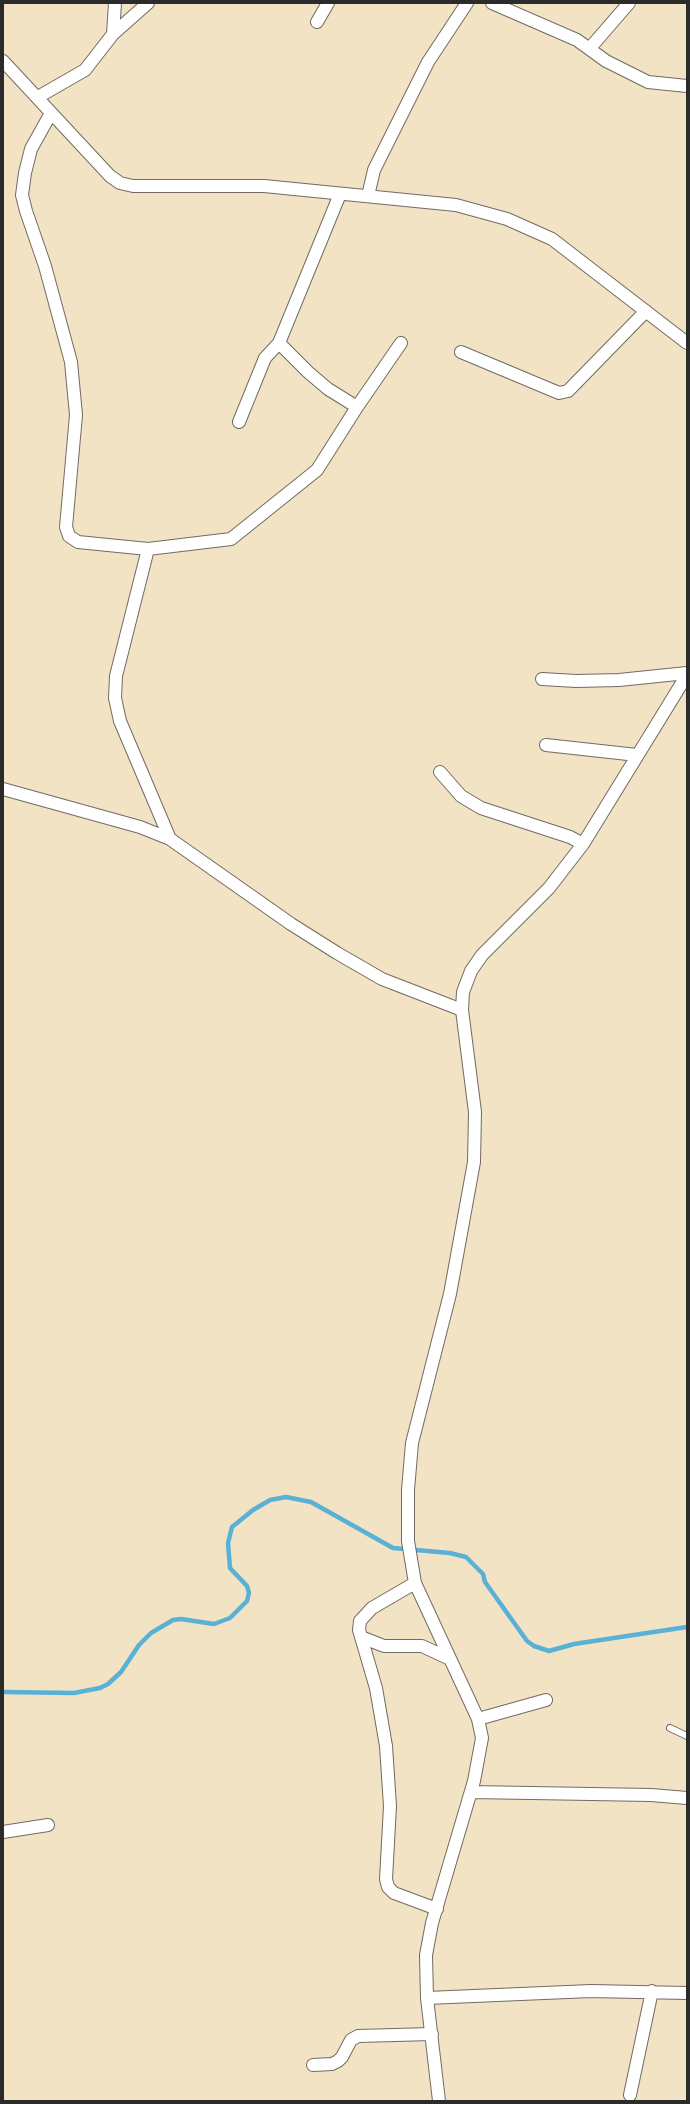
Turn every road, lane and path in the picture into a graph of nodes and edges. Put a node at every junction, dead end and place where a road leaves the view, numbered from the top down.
1 (115, 3) edge
2 (148, 3) edge
3 (328, 3) edge
4 (467, 3) edge
5 (492, 3) edge
6 (629, 3) edge
7 (317, 22) dead end
8 (113, 34) junction
9 (590, 48) junction
10 (3, 60) edge
11 (687, 86) edge
12 (38, 97) junction
13 (50, 113) junction
14 (340, 194) junction
15 (368, 196) junction
16 (646, 311) junction
17 (279, 343) junction
18 (401, 343) dead end
19 (687, 343) edge
20 (461, 352) dead end
21 (356, 407) junction
22 (239, 422) dead end
23 (148, 549) junction
24 (687, 674) edge
25 (542, 679) dead end
26 (546, 745) dead end
27 (637, 755) junction
28 (440, 772) dead end
29 (3, 789) edge
30 (170, 839) junction
31 (583, 844) junction
32 (462, 1010) junction
33 (415, 1584) junction
34 (361, 1637) junction
35 (450, 1659) junction
36 (546, 1700) dead end
37 (478, 1719) junction
38 (670, 1728) dead end
39 (687, 1736) edge
40 (471, 1792) junction
41 (687, 1798) edge
42 (48, 1825) dead end
43 (3, 1832) edge
44 (436, 1909) junction
45 (652, 1991) junction
46 (687, 1993) edge
47 (427, 1998) junction
48 (432, 2034) junction
49 (313, 2064) dead end
50 (630, 2095) dead end
51 (439, 2101) edge

1 - 8 street
2 - 8 street
3 - 7 street
4 - 15 street
5 - 9 street
6 - 9 street
8 - 12 street
9 - 11 street
10 - 12 street
12 - 13 street
13 - 14 street
13 - 23 street
14 - 15 street
14 - 17 street
15 - 16 street
16 - 19 street
16 - 20 street
17 - 21 street
17 - 22 street
18 - 21 street
21 - 23 street
23 - 30 street
24 - 25 street
24 - 27 street
26 - 27 street
27 - 31 street
28 - 31 street
29 - 30 street
30 - 32 street
31 - 32 street
32 - 33 street
33 - 34 street
33 - 35 street
34 - 35 street
34 - 44 street
35 - 37 street
36 - 37 street
37 - 40 street
38 - 39 lane
40 - 41 street
40 - 44 street
42 - 43 street
44 - 47 street
45 - 46 street
45 - 47 street
45 - 50 street
47 - 48 street
48 - 49 street
48 - 51 street

